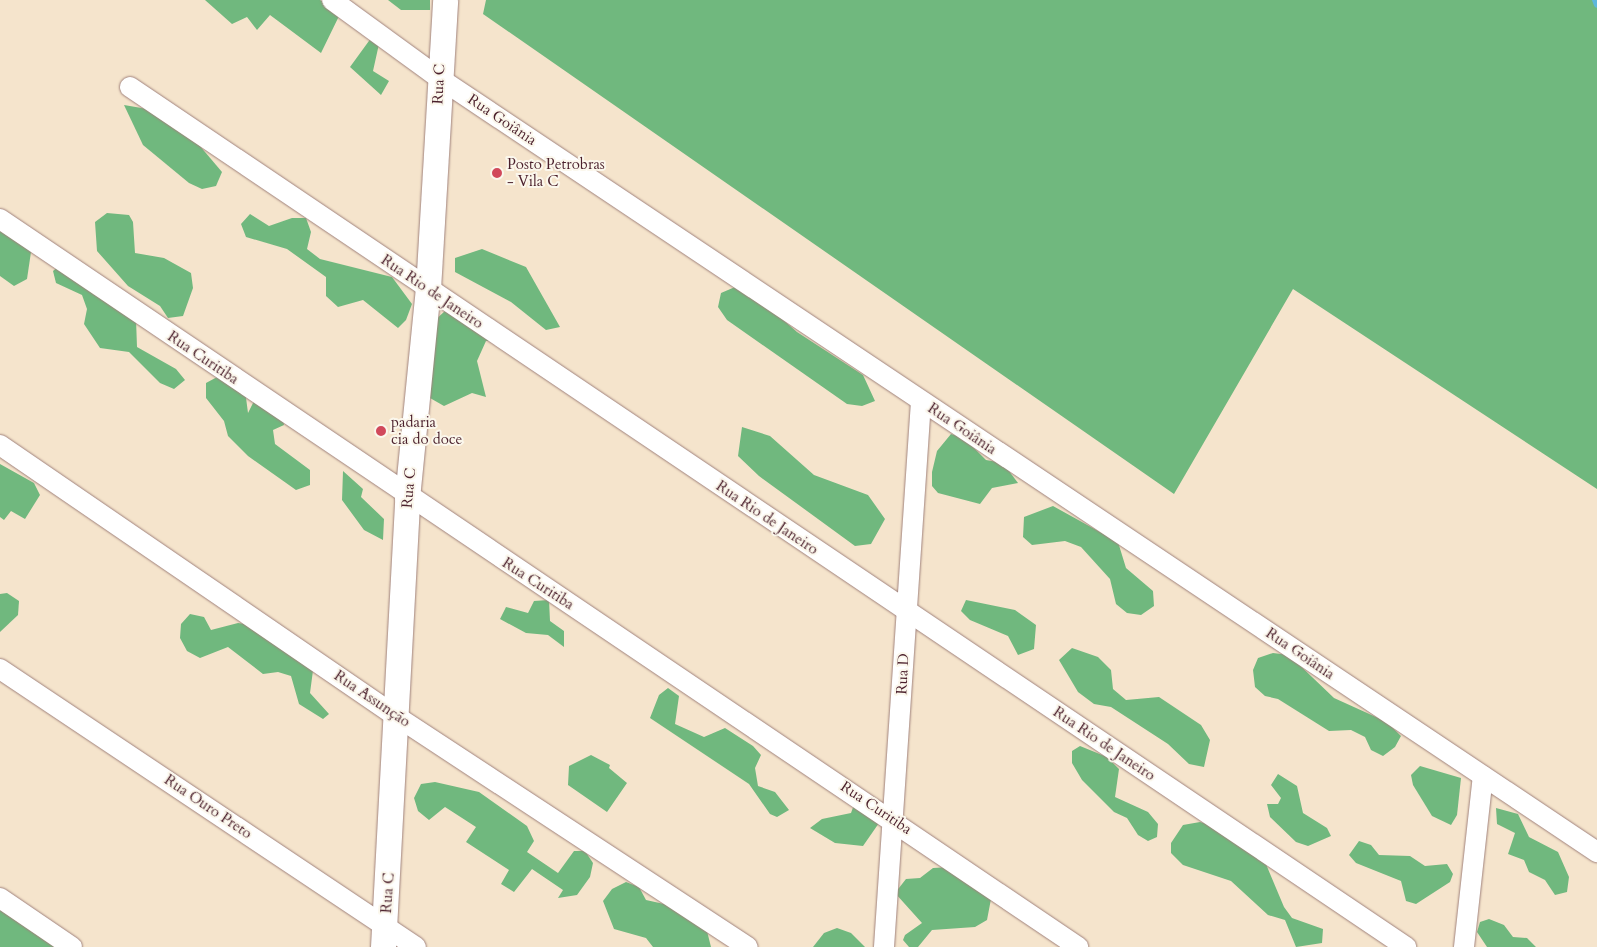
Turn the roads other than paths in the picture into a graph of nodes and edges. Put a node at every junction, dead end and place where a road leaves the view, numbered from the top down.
1 (332, 0) edge
2 (445, 0) edge
3 (439, 78) junction
4 (130, 87) dead end
5 (0, 219) edge
6 (428, 289) junction
7 (921, 402) junction
8 (0, 445) edge
9 (407, 498) junction
10 (907, 612) junction
11 (0, 669) edge
12 (399, 718) junction
13 (1483, 776) junction
14 (895, 819) junction
15 (1597, 852) edge
16 (0, 898) edge
17 (384, 936) edge
18 (72, 947) edge
19 (416, 947) edge
20 (748, 947) edge
21 (884, 947) edge
22 (1078, 947) edge
23 (1406, 947) edge
24 (1464, 947) edge

1 - 3 street, Rua Goiânia
2 - 3 street, Rua C
3 - 6 street, Rua C
3 - 7 street, Rua Goiânia
4 - 6 street, Rua Rio de Janeiro
5 - 9 street, Rua Curitiba
6 - 9 street, Rua C
6 - 10 street, Rua Rio de Janeiro
7 - 10 street, Rua D
7 - 13 street, Rua Goiânia
8 - 12 street, Rua Assunção
9 - 12 street, Rua C
9 - 14 street, Rua Curitiba
10 - 14 street, Rua D
10 - 23 street, Rua Rio de Janeiro
11 - 17 street, Rua Ouro Preto
12 - 17 street, Rua C
12 - 20 street, Rua Assunção
13 - 15 street, Rua Goiânia
13 - 24 street
14 - 21 street, Rua D
14 - 22 street, Rua Curitiba
16 - 18 street
17 - 19 street, Rua Ouro Preto

